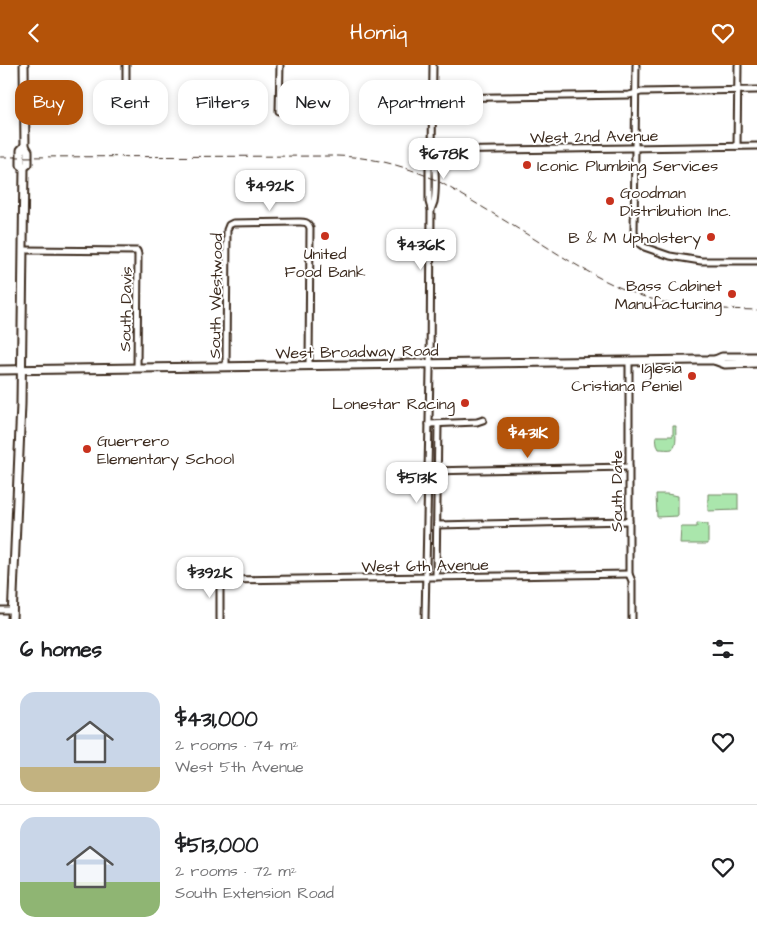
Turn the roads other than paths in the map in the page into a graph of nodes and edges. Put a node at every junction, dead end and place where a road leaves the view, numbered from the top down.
1 (24, 65) edge
2 (126, 65) edge
3 (280, 65) edge
4 (433, 65) edge
5 (636, 65) edge
6 (738, 65) edge
7 (126, 80) edge
8 (280, 80) edge
9 (433, 80) edge
10 (757, 90) edge
11 (738, 91) junction
12 (635, 93) junction
13 (483, 97) edge
14 (432, 125) edge
15 (737, 146) junction
16 (757, 146) edge
17 (635, 147) junction
18 (432, 151) junction
19 (23, 250) junction
20 (757, 261) edge
21 (757, 357) edge
22 (714, 360) junction
23 (629, 361) junction
24 (757, 363) edge
25 (430, 364) junction
26 (309, 365) junction
27 (226, 367) junction
28 (136, 368) junction
29 (0, 370) edge
30 (22, 370) junction
31 (483, 420) dead end
32 (429, 424) junction
33 (438, 424) junction
34 (629, 467) junction
35 (428, 471) junction
36 (438, 471) junction
37 (629, 521) junction
38 (437, 525) junction
39 (629, 573) junction
40 (426, 577) junction
41 (436, 577) junction
42 (0, 610) edge
43 (13, 610) junction
44 (12, 619) edge
45 (220, 619) edge
46 (426, 619) edge
47 (632, 619) edge

1 - 19 main road
2 - 7 street
3 - 8 street
4 - 9 street
5 - 12 street
6 - 11 street
10 - 11 street
11 - 12 street
11 - 15 street
12 - 13 street
12 - 17 street
14 - 18 street
15 - 16 street, West 2nd Avenue
15 - 17 street, West 2nd Avenue
17 - 18 street, West 2nd Avenue
17 - 20 street
18 - 25 street
19 - 28 street, South Davis
19 - 30 main road
21 - 22 main road, West Broadway Road
22 - 23 main road, West Broadway Road
22 - 24 main road, West Broadway Road
23 - 25 main road, West Broadway Road
23 - 34 street, South Date
25 - 26 main road, West Broadway Road
25 - 32 street
26 - 27 main road, West Broadway Road
26 - 27 street, South Westwood
27 - 28 main road, West Broadway Road
28 - 30 main road, West Broadway Road
29 - 30 main road, West Broadway Road
30 - 43 main road
31 - 33 street
32 - 33 street
32 - 35 street
33 - 36 street
34 - 36 street
34 - 37 street, South Date
35 - 36 street
35 - 40 street
36 - 38 street
37 - 38 street
37 - 39 street, South Date
38 - 41 street
39 - 41 street, West 6th Avenue
39 - 47 street, South Date
40 - 41 street, West 6th Avenue
40 - 45 street, West 6th Avenue
40 - 46 street
42 - 43 street
43 - 44 main road

